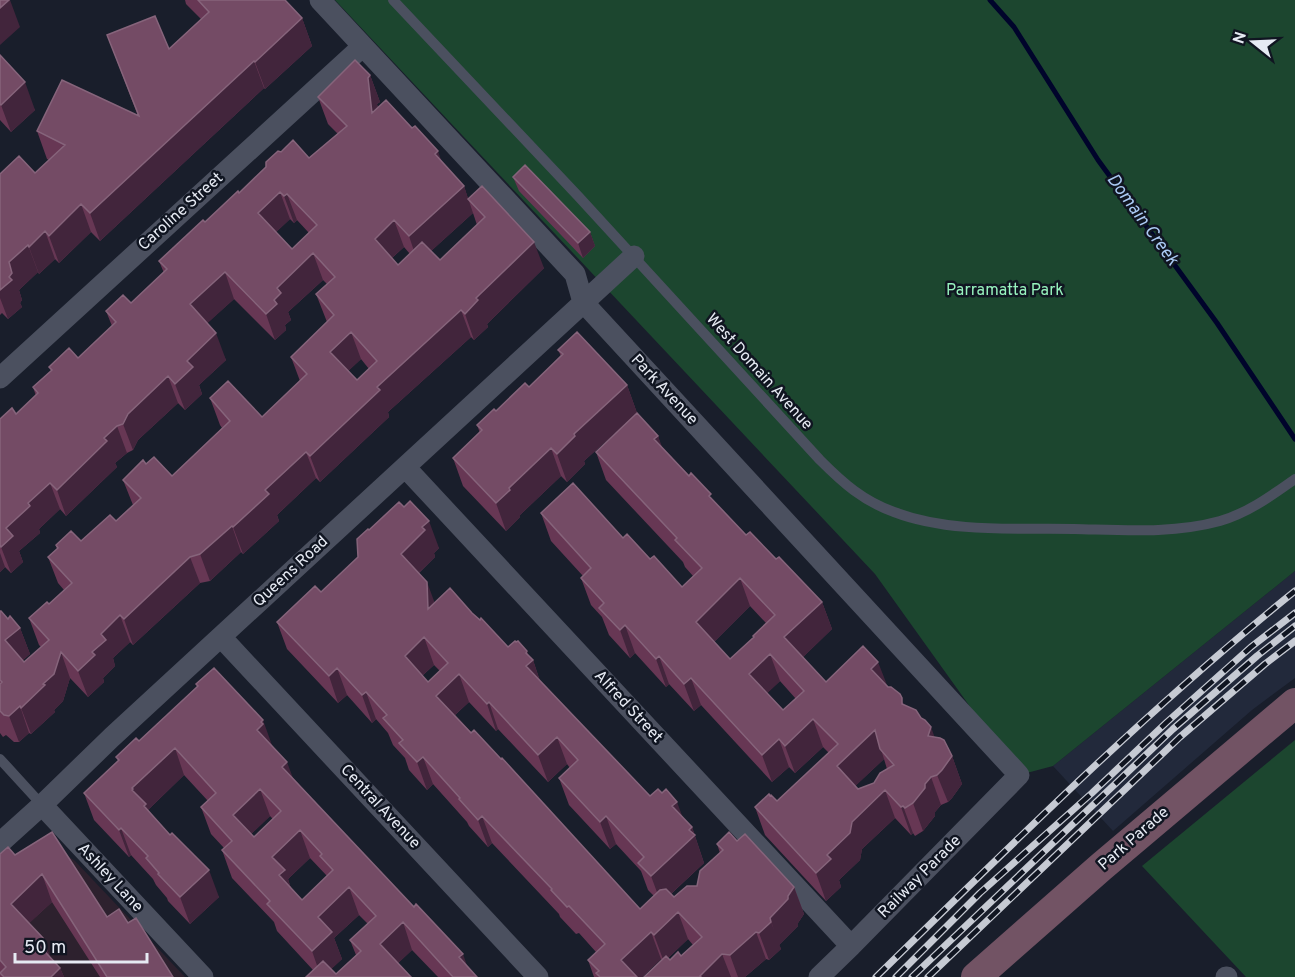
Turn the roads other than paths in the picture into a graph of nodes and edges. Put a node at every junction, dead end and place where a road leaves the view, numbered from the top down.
1 (320, 0) edge
2 (393, 0) edge
3 (363, 46) junction
4 (634, 256) junction
5 (583, 302) junction
6 (0, 378) edge
7 (405, 467) junction
8 (1295, 479) edge
9 (221, 637) junction
10 (1295, 703) edge
11 (0, 759) edge
12 (1019, 775) joint
13 (42, 805) junction
14 (0, 843) edge
15 (851, 946) junction
16 (203, 977) edge
17 (538, 977) edge
18 (819, 977) edge
19 (976, 977) edge

1 - 3 street, Park Avenue
2 - 4 lane, West Domain Avenue
3 - 5 street, Park Avenue
3 - 6 street, Caroline Street
4 - 5 street, Queens Road
4 - 8 lane, West Domain Avenue
5 - 7 street, Queens Road
5 - 12 street, Park Avenue
7 - 9 street, Queens Road
7 - 15 street, Alfred Street
9 - 13 street, Queens Road
9 - 17 street, Central Avenue
10 - 19 street, Park Parade
11 - 13 lane
12 - 15 street, Railway Parade
13 - 14 street, Queens Road
13 - 16 street, Ashley Lane
15 - 18 street, Railway Parade

